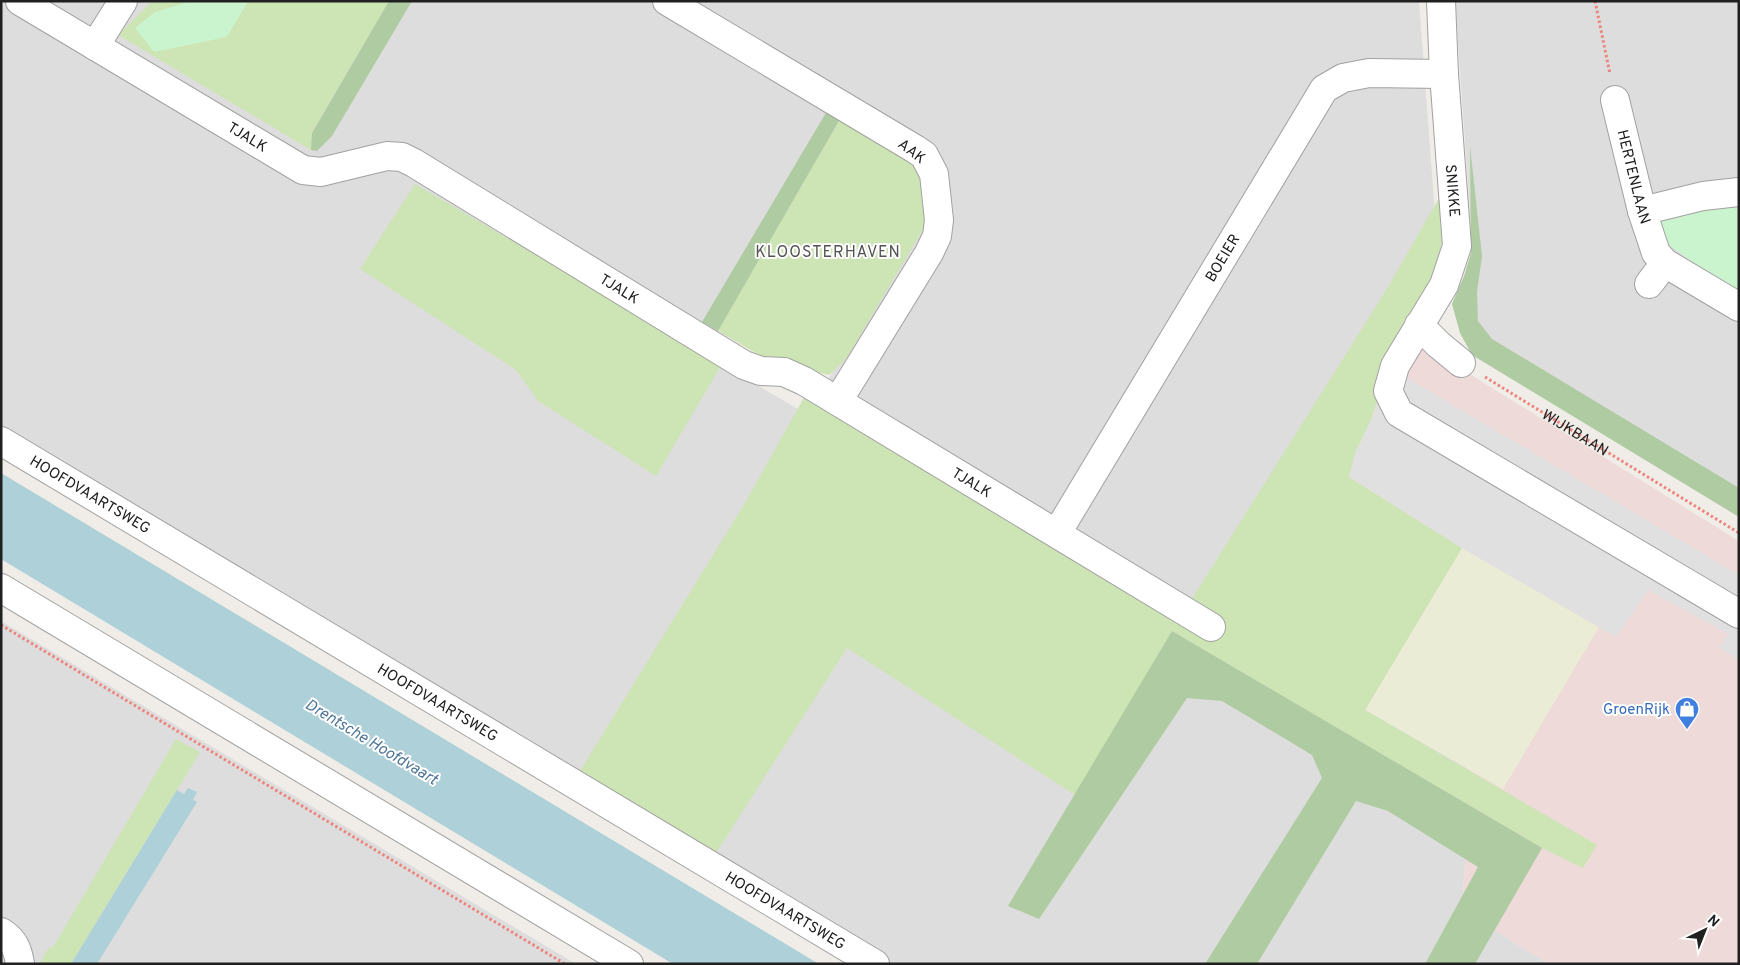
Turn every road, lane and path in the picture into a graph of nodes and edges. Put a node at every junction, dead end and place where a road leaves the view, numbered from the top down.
1 (20, 1) edge
2 (123, 1) edge
3 (667, 1) edge
4 (1441, 1) edge
5 (1595, 1) edge
6 (95, 46) junction
7 (1444, 74) junction
8 (1616, 100) joint
9 (1739, 192) edge
10 (1642, 211) junction
11 (1739, 307) edge
12 (1419, 325) junction
13 (1461, 363) joint
14 (838, 401) junction
15 (1, 441) edge
16 (1057, 533) junction
17 (1739, 533) edge
18 (1, 588) edge
19 (1739, 614) edge
20 (1, 625) edge
21 (1211, 627) dead end
22 (1, 932) edge
23 (20, 964) edge
24 (565, 964) edge
25 (629, 964) edge
26 (874, 964) edge

1 - 6 street, TJALK
2 - 6 street
3 - 14 street, AAK
4 - 7 street, SNIKKE
5 - 8 path
6 - 14 street, TJALK
7 - 12 street, SNIKKE
7 - 16 street, BOEIER
8 - 10 street, HERTENLAAN
9 - 10 street
10 - 11 street, HERTENLAAN
12 - 13 street
12 - 19 street, SNIKKE
13 - 17 path, WIJKBAAN
14 - 16 street, TJALK
15 - 26 street, HOOFDVAARTSWEG
16 - 21 street, TJALK
18 - 25 street
20 - 24 path
22 - 23 street

